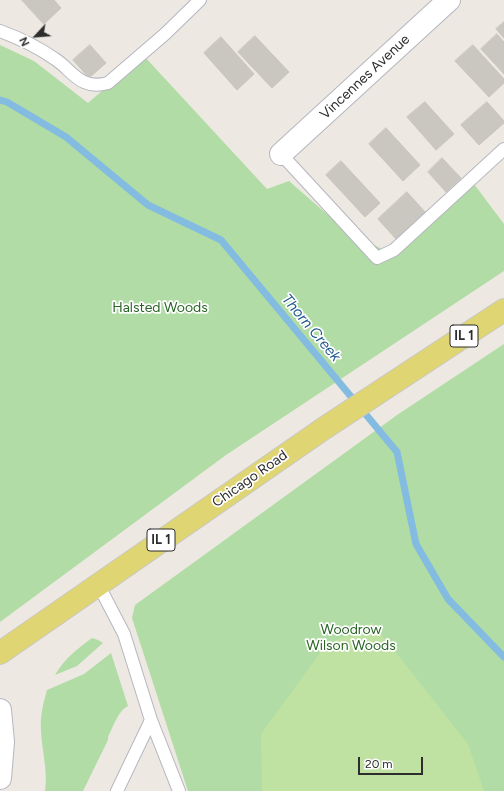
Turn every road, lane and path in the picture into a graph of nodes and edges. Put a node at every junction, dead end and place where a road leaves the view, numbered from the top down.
1 (200, 0) edge
2 (449, 0) edge
3 (0, 31) edge
4 (504, 149) edge
5 (281, 154) joint
6 (504, 310) edge
7 (98, 584) junction
8 (0, 653) edge
9 (0, 710) edge
10 (150, 720) junction
11 (0, 778) edge
12 (117, 791) edge
13 (179, 791) edge

1 - 3 lane
2 - 5 street, Vincennes Avenue
4 - 5 lane
6 - 7 main road, Chicago Road / IL 1
7 - 8 main road, Chicago Road / IL 1
7 - 10 lane
9 - 11 street
10 - 12 lane
10 - 13 lane

